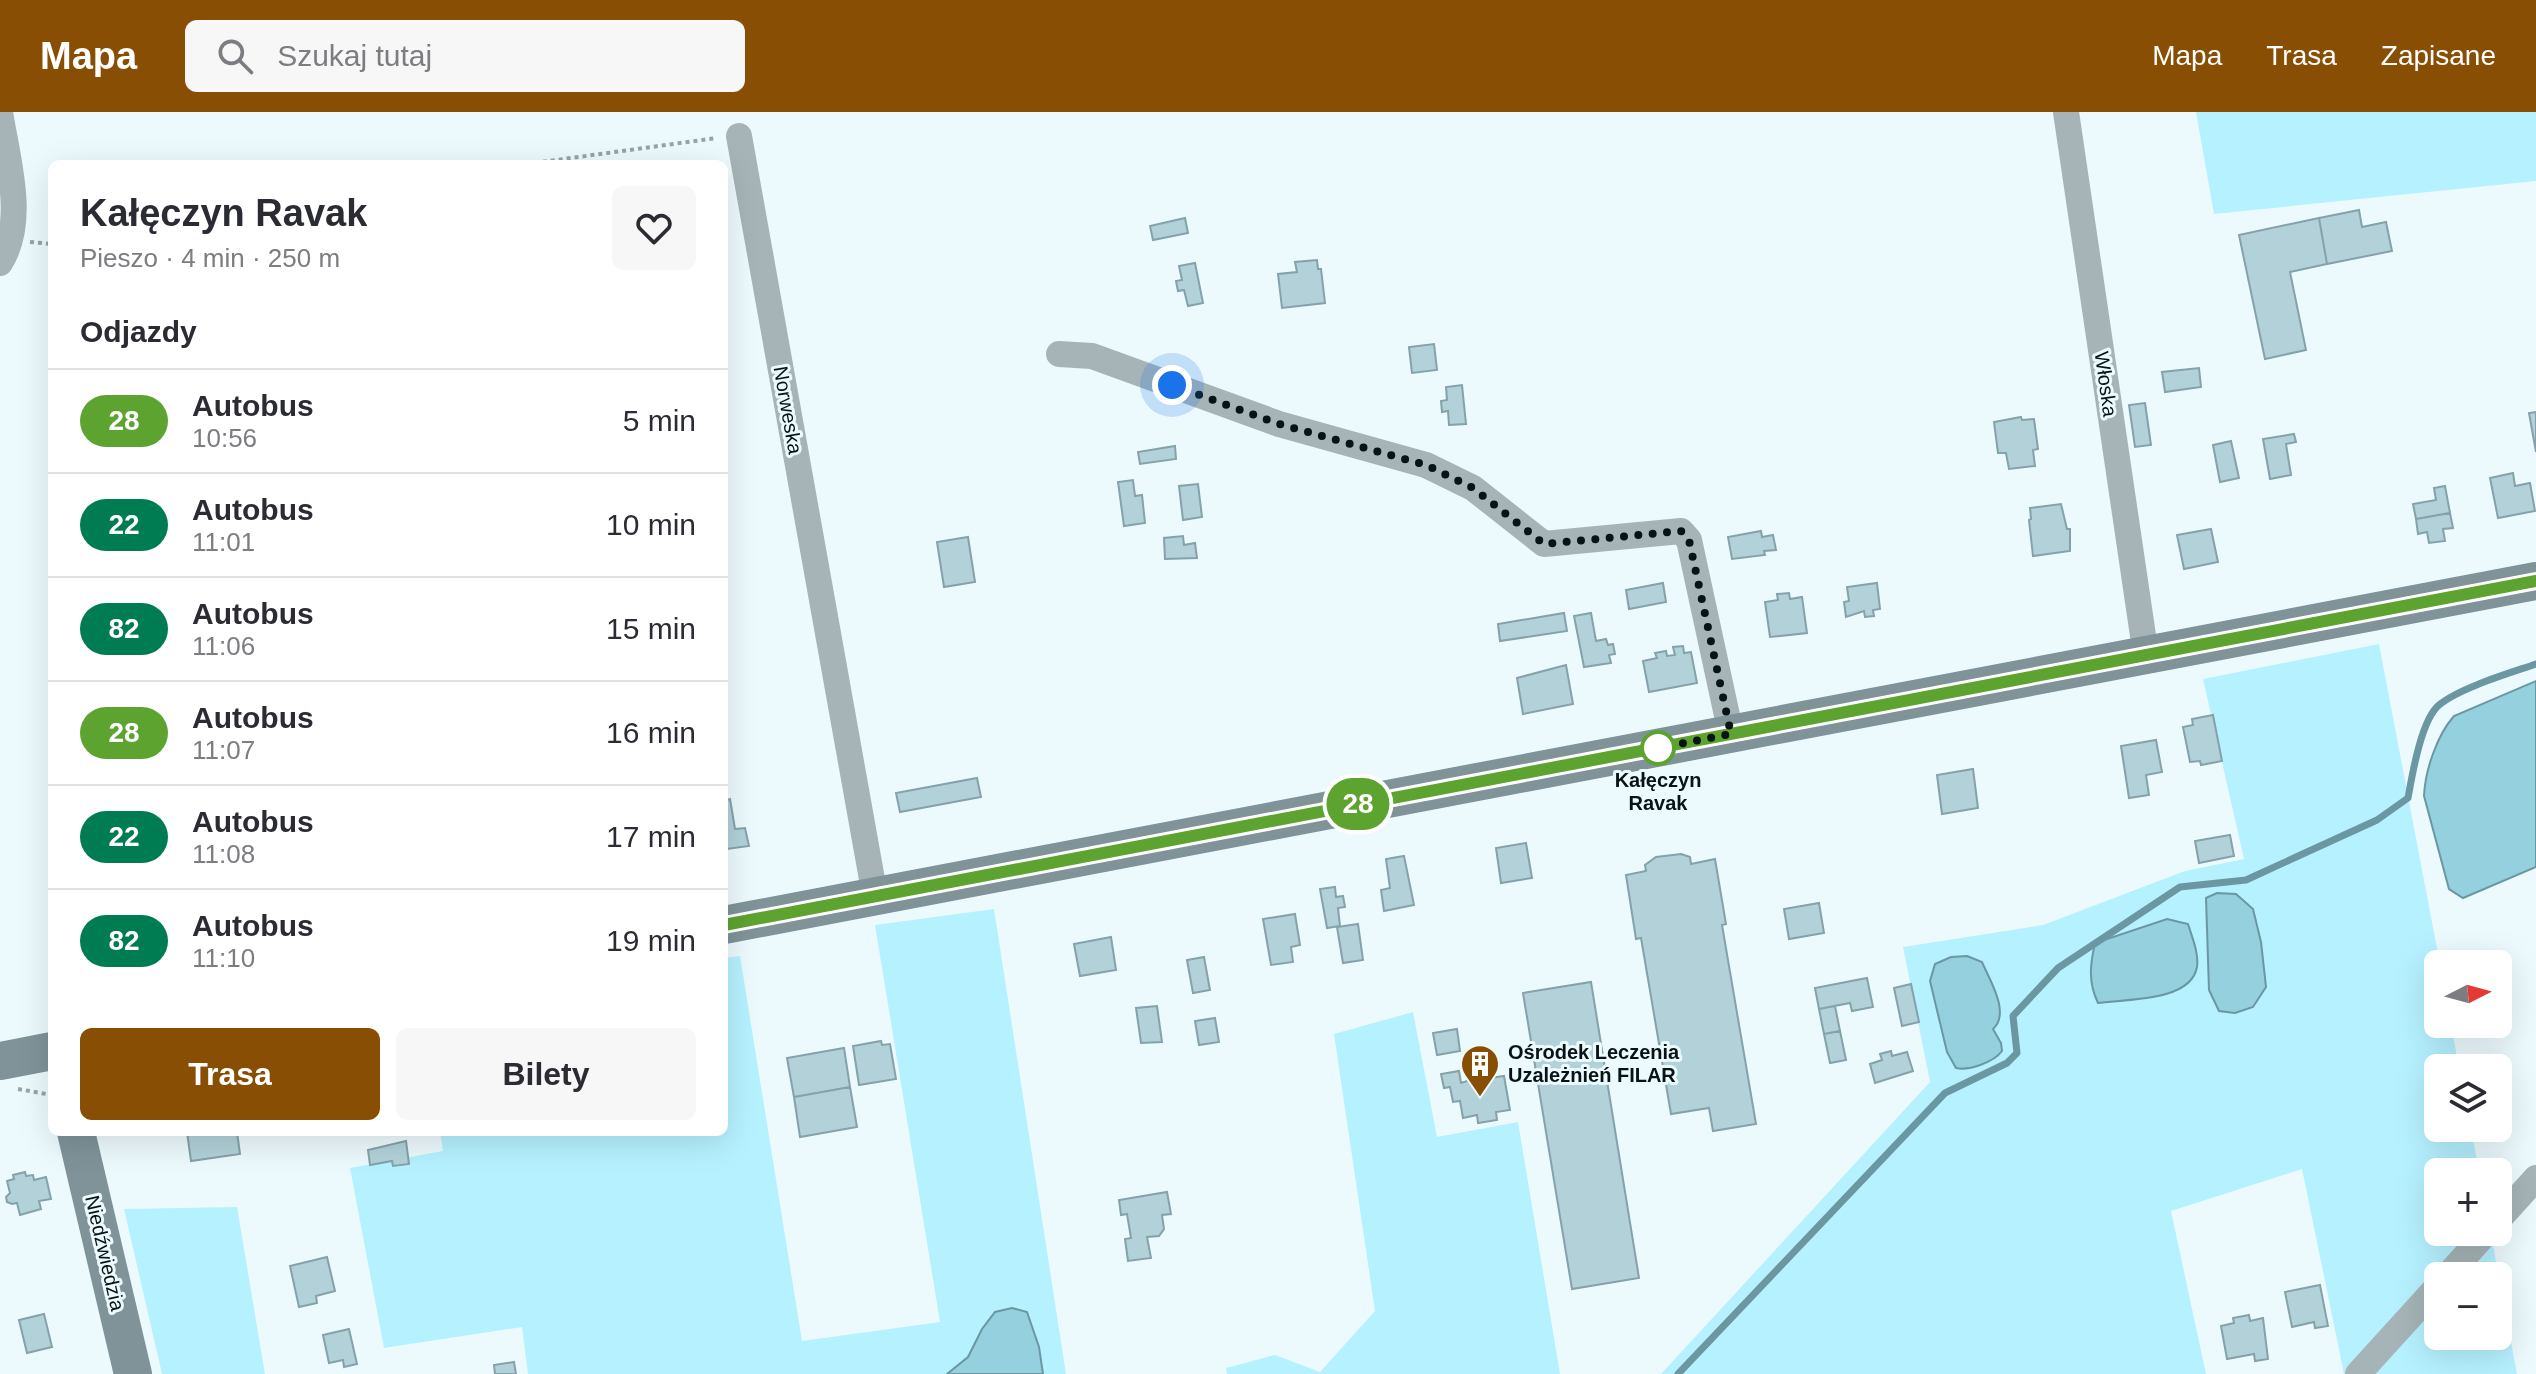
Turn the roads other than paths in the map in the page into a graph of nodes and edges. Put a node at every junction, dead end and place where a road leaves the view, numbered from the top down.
1 (0, 112) edge
2 (2066, 112) edge
3 (739, 136) road end
4 (0, 263) edge
5 (1059, 354) dead end
6 (2536, 581) edge
7 (2146, 656) junction
8 (1731, 734) junction
9 (875, 896) junction
10 (728, 924) edge
11 (48, 1053) edge
12 (4, 1074) edge
13 (77, 1136) edge
14 (2536, 1178) edge
15 (2512, 1205) edge
16 (2474, 1246) edge
17 (2460, 1262) edge
18 (2424, 1301) edge
19 (133, 1374) edge
20 (2358, 1374) edge

1 - 4 street
2 - 7 street, Włoska
3 - 9 street, Norweska
5 - 8 street
6 - 7 main road
7 - 8 main road
8 - 9 main road
9 - 10 main road
11 - 12 main road
13 - 19 main road, Niedźwiedzia
14 - 15 street
16 - 17 street
18 - 20 street

